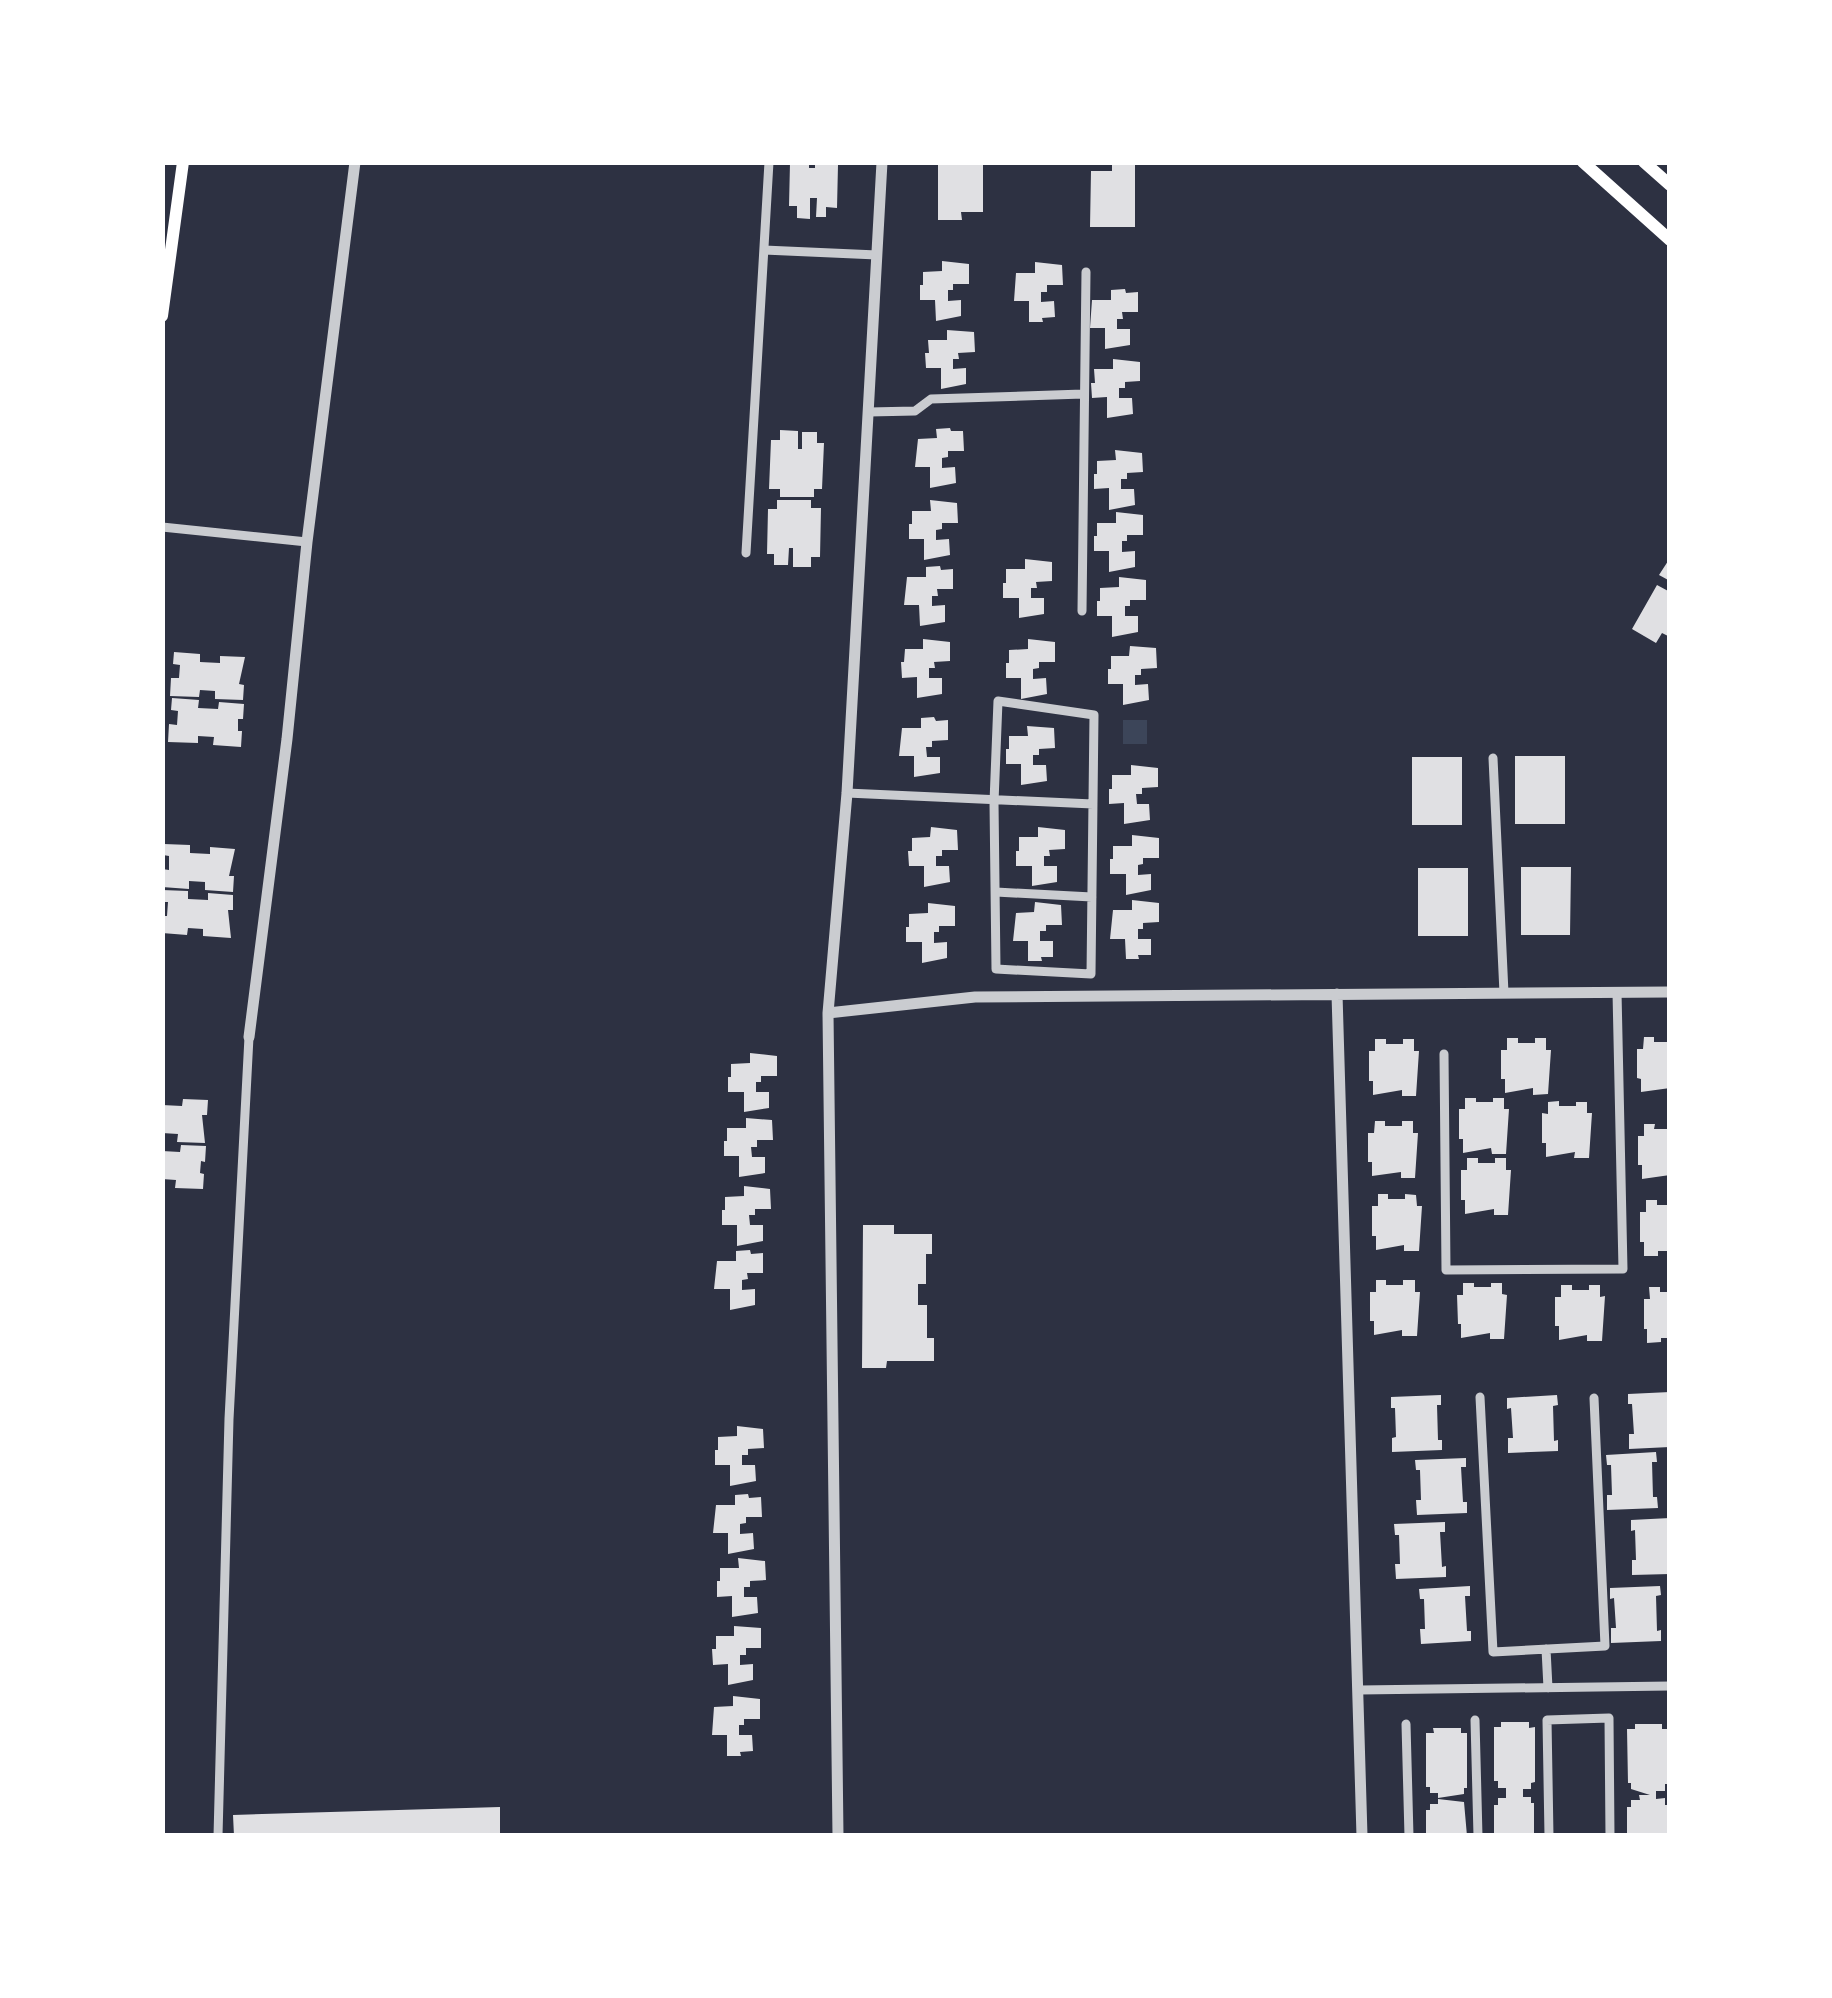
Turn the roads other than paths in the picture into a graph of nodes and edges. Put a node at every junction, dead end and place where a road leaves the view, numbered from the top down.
1 (184, 162) edge
2 (355, 162) edge
3 (769, 162) edge
4 (882, 162) edge
5 (1583, 162) edge
6 (1644, 162) edge
7 (1670, 186) edge
8 (1670, 240) edge
9 (764, 250) junction
10 (877, 254) junction
11 (1086, 272) dead end
12 (162, 316) edge
13 (1084, 394) junction
14 (868, 412) junction
15 (162, 526) edge
16 (306, 542) junction
17 (746, 553) dead end
18 (1082, 612) dead end
19 (1493, 758) dead end
20 (846, 793) junction
21 (994, 802) junction
22 (1093, 804) junction
23 (996, 892) junction
24 (1092, 897) junction
25 (1504, 992) junction
26 (1617, 992) junction
27 (1670, 992) edge
28 (1336, 994) junction
29 (828, 1013) junction
30 (250, 1037) joint
31 (1444, 1054) dead end
32 (1480, 1397) dead end
33 (1594, 1398) dead end
34 (1546, 1649) junction
35 (1670, 1686) edge
36 (1548, 1688) junction
37 (1360, 1690) junction
38 (1475, 1720) dead end
39 (1406, 1724) dead end
40 (218, 1836) edge
41 (838, 1836) edge
42 (1362, 1836) edge
43 (1408, 1836) edge
44 (1478, 1836) edge
45 (1549, 1836) edge
46 (1610, 1836) edge

1 - 12 main road
2 - 16 street
3 - 9 street
4 - 10 street
5 - 8 main road
6 - 7 main road
9 - 10 street
9 - 17 street
10 - 14 street
11 - 13 street
13 - 14 street
13 - 18 street
14 - 20 street
15 - 16 street
16 - 30 street
19 - 25 street
20 - 21 street
20 - 29 street
21 - 22 street
21 - 22 street
21 - 23 street
22 - 24 street
23 - 24 street
23 - 24 street
25 - 26 street
25 - 28 street
26 - 27 street
26 - 31 street
28 - 29 street
28 - 37 street
29 - 41 street
30 - 40 street
32 - 34 street
33 - 34 street
34 - 36 street
35 - 36 street
36 - 37 street
37 - 42 street
38 - 44 street
39 - 43 street
45 - 46 street

